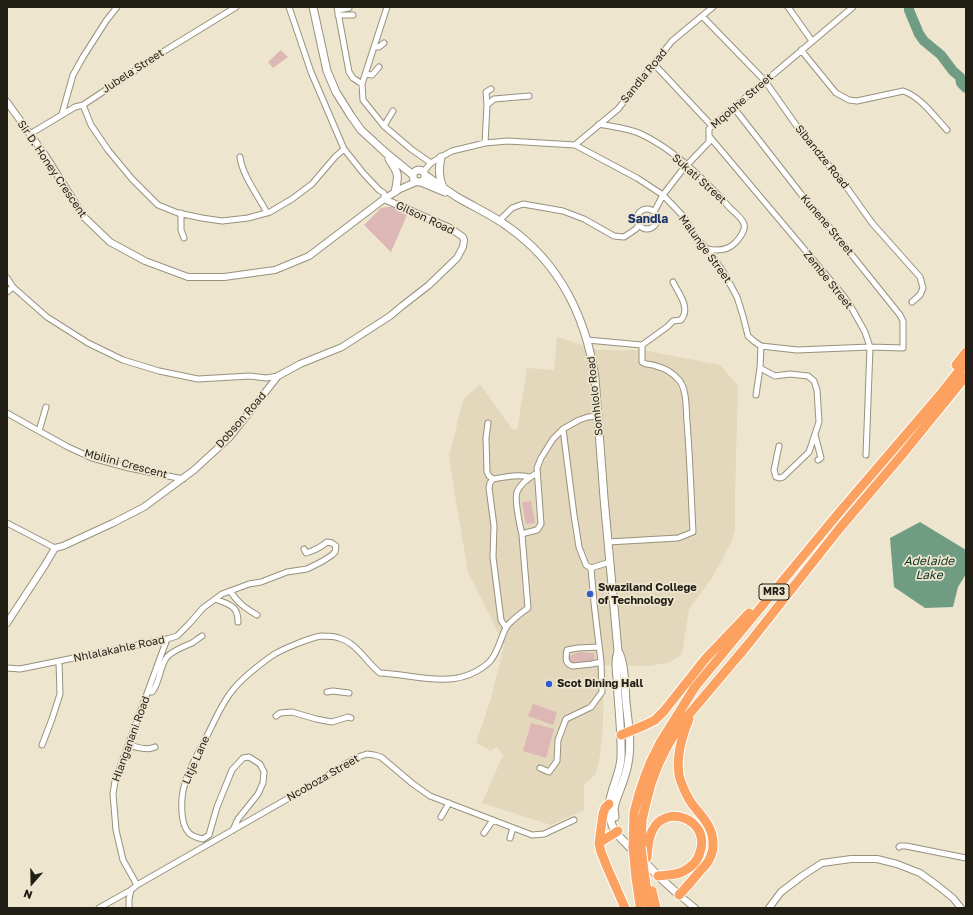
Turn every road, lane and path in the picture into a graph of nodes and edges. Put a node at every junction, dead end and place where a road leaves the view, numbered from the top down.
1 (117, 7) edge
2 (235, 7) edge
3 (289, 7) edge
4 (313, 7) edge
5 (387, 7) edge
6 (713, 7) edge
7 (788, 7) edge
8 (853, 7) edge
9 (349, 8) dead end
10 (338, 11) edge
11 (353, 14) dead end
12 (702, 16) junction
13 (812, 42) junction
14 (384, 43) dead end
15 (374, 47) junction
16 (802, 50) junction
17 (654, 64) junction
18 (379, 67) dead end
19 (365, 74) junction
20 (765, 81) junction
21 (362, 84) junction
22 (491, 89) dead end
23 (529, 96) dead end
24 (7, 102) edge
25 (83, 105) junction
26 (487, 105) junction
27 (734, 108) junction
28 (393, 111) dead end
29 (62, 114) junction
30 (599, 124) junction
31 (384, 126) junction
32 (712, 126) junction
33 (947, 130) dead end
34 (30, 134) junction
35 (708, 136) junction
36 (485, 143) junction
37 (574, 145) junction
38 (344, 149) junction
39 (388, 155) junction
40 (240, 157) dead end
41 (441, 157) junction
42 (431, 163) junction
43 (687, 166) junction
44 (418, 176) junction
45 (443, 187) junction
46 (397, 191) junction
47 (663, 195) junction
48 (458, 197) junction
49 (384, 199) junction
50 (654, 212) junction
51 (180, 213) junction
52 (267, 213) junction
53 (499, 221) junction
54 (639, 224) junction
55 (184, 238) dead end
56 (464, 240) joint
57 (707, 248) junction
58 (7, 278) edge
59 (673, 282) dead end
60 (13, 287) junction
61 (7, 292) edge
62 (912, 302) dead end
63 (587, 340) junction
64 (642, 345) junction
65 (761, 346) junction
66 (870, 348) junction
67 (966, 352) edge
68 (966, 362) edge
69 (760, 368) junction
70 (278, 376) junction
71 (966, 376) edge
72 (756, 395) dead end
73 (939, 396) junction
74 (46, 407) dead end
75 (7, 413) edge
76 (598, 416) junction
77 (488, 423) dead end
78 (563, 429) junction
79 (38, 431) junction
80 (815, 434) junction
81 (779, 446) dead end
82 (866, 455) dead end
83 (818, 460) dead end
84 (537, 473) junction
85 (529, 477) junction
86 (183, 479) junction
87 (493, 479) junction
88 (7, 523) edge
89 (522, 536) junction
90 (608, 542) junction
91 (55, 548) junction
92 (304, 548) dead end
93 (610, 562) junction
94 (794, 567) junction
95 (591, 568) junction
96 (230, 591) junction
97 (216, 599) junction
98 (257, 615) dead end
99 (238, 622) dead end
100 (7, 623) edge
101 (506, 628) junction
102 (202, 636) dead end
103 (167, 639) junction
104 (599, 647) junction
105 (59, 662) junction
106 (601, 662) junction
107 (7, 668) edge
108 (148, 692) junction
109 (327, 692) dead end
110 (349, 693) dead end
111 (690, 714) junction
112 (276, 716) dead end
113 (350, 718) dead end
114 (625, 733) junction
115 (42, 745) dead end
116 (128, 745) junction
117 (156, 747) dead end
118 (540, 768) dead end
119 (449, 803) junction
120 (609, 804) junction
121 (441, 817) dead end
122 (493, 820) junction
123 (574, 820) dead end
124 (513, 828) junction
125 (233, 830) junction
126 (484, 833) dead end
127 (618, 833) junction
128 (510, 838) dead end
129 (599, 843) junction
130 (637, 847) junction
131 (899, 847) dead end
132 (966, 858) edge
133 (658, 876) junction
134 (137, 885) junction
135 (131, 890) junction
136 (679, 895) junction
137 (649, 907) edge
138 (100, 908) edge
139 (129, 908) edge
140 (625, 908) edge
141 (695, 908) edge
142 (769, 908) edge
143 (962, 908) edge

1 - 29 street
2 - 25 street, Jubela Street
3 - 38 street
4 - 39 main road, Somhlolo Road
5 - 15 street
6 - 12 street, Sandla Road
7 - 13 street
8 - 13 street, Mqobhe Street
9 - 10 street
10 - 11 street
10 - 21 street
12 - 17 street, Sandla Road
12 - 20 street, Sibandze Road
13 - 16 street, Mqobhe Street
14 - 15 street
15 - 19 street
16 - 20 street, Mqobhe Street
16 - 33 street
17 - 30 street, Sandla Road
17 - 32 street
18 - 19 street
19 - 21 street
20 - 27 street, Mqobhe Street
20 - 62 street, Sibandze Road
21 - 31 street
22 - 26 street
23 - 26 street
24 - 34 street, Sir D. Honey Crescent
25 - 29 street, Jubela Street
25 - 51 street
26 - 36 street
27 - 32 street, Mqobhe Street
27 - 66 street, Kunene Street
28 - 31 street
29 - 34 street, Jubela Street
30 - 37 street, Sandla Road
30 - 43 street, Sukati Street
31 - 42 street
32 - 35 street, Mqobhe Street
34 - 49 street, Sir D. Honey Crescent
35 - 43 street, Mqobhe Street
35 - 66 street, Zembe Street
36 - 37 street, Malunge Street
36 - 41 street, Malunge Street
37 - 47 street, Malunge Street
38 - 49 street
38 - 52 street
39 - 44 main road, Somhlolo Road
39 - 46 main road
40 - 52 street
41 - 42 street, Malunge Street
41 - 45 main road
42 - 44 street, Malunge Street
43 - 47 street, Mqobhe Street
43 - 57 street, Sukati Street
44 - 45 main road, Somhlolo Road
44 - 46 street, Sir D. Honey Crescent
44 - 48 main road, Somhlolo Road
45 - 48 main road, Somhlolo Road
46 - 49 street, Sir D. Honey Crescent
47 - 50 street, Mqobhe Street
47 - 57 street, Malunge Street
48 - 53 main road, Somhlolo Road
49 - 56 street, Gilson Road
50 - 54 street
50 - 54 street
51 - 52 street
51 - 55 street
53 - 54 street
53 - 63 main road, Somhlolo Road
56 - 70 street, Dobson Road
57 - 65 street, Malunge Street
58 - 60 street
59 - 64 street
60 - 61 street
60 - 70 street
63 - 64 street
63 - 76 main road, Somhlolo Road
64 - 90 street
65 - 66 street
65 - 69 street
66 - 82 street, Zembe Street
67 - 73 highway
68 - 73 highway, MR3
69 - 72 street
69 - 80 street
70 - 86 street, Dobson Road
71 - 111 highway, MR3
73 - 94 highway, MR3
74 - 79 street
75 - 79 street, Mbilini Crescent
76 - 78 street
76 - 90 main road, Somhlolo Road
77 - 87 street
78 - 84 street
78 - 95 street
79 - 86 street, Mbilini Crescent
80 - 81 street
80 - 83 street
84 - 85 street
84 - 89 street
85 - 87 street
85 - 89 street
86 - 91 street, Dobson Road
87 - 101 street
88 - 91 street
89 - 101 street
90 - 93 main road, Somhlolo Road
91 - 100 street
92 - 96 street, Nhlalakahle Road
93 - 95 street
93 - 114 main road, Somhlolo Road
94 - 114 highway
94 - 130 highway, MR3
95 - 104 street
96 - 97 street, Nhlalakahle Road
96 - 98 street
97 - 99 street
97 - 103 street, Nhlalakahle Road
101 - 125 street, Litje Lane
102 - 108 street
103 - 105 street, Nhlalakahle Road
103 - 108 street, Hlanganani Road
104 - 106 street
104 - 106 street
105 - 107 street, Nhlalakahle Road
105 - 115 street
106 - 118 street
108 - 116 street, Hlanganani Road
109 - 110 street
111 - 130 highway, MR3
111 - 136 highway
112 - 113 street
114 - 120 main road, Somhlolo Road
114 - 127 main road, Somhlolo Road
116 - 117 street
116 - 134 street, Hlanganani Road
119 - 121 street
119 - 122 street, Ncoboza Street
119 - 125 street, Ncoboza Street
120 - 127 main road, Somhlolo Road
120 - 129 highway
122 - 124 street, Ncoboza Street
122 - 126 street
123 - 124 street, Ncoboza Street
124 - 128 street
125 - 134 street, Ncoboza Street
127 - 129 highway
127 - 133 main road, Somhlolo Road
129 - 140 highway
130 - 137 highway, MR3, bridge
131 - 132 street
133 - 136 main road, Somhlolo Road
133 - 137 highway, bridge
134 - 135 street, Ncoboza Street
135 - 138 street, Ncoboza Street
135 - 139 street
136 - 141 street, Somhlolo Road
142 - 143 street

